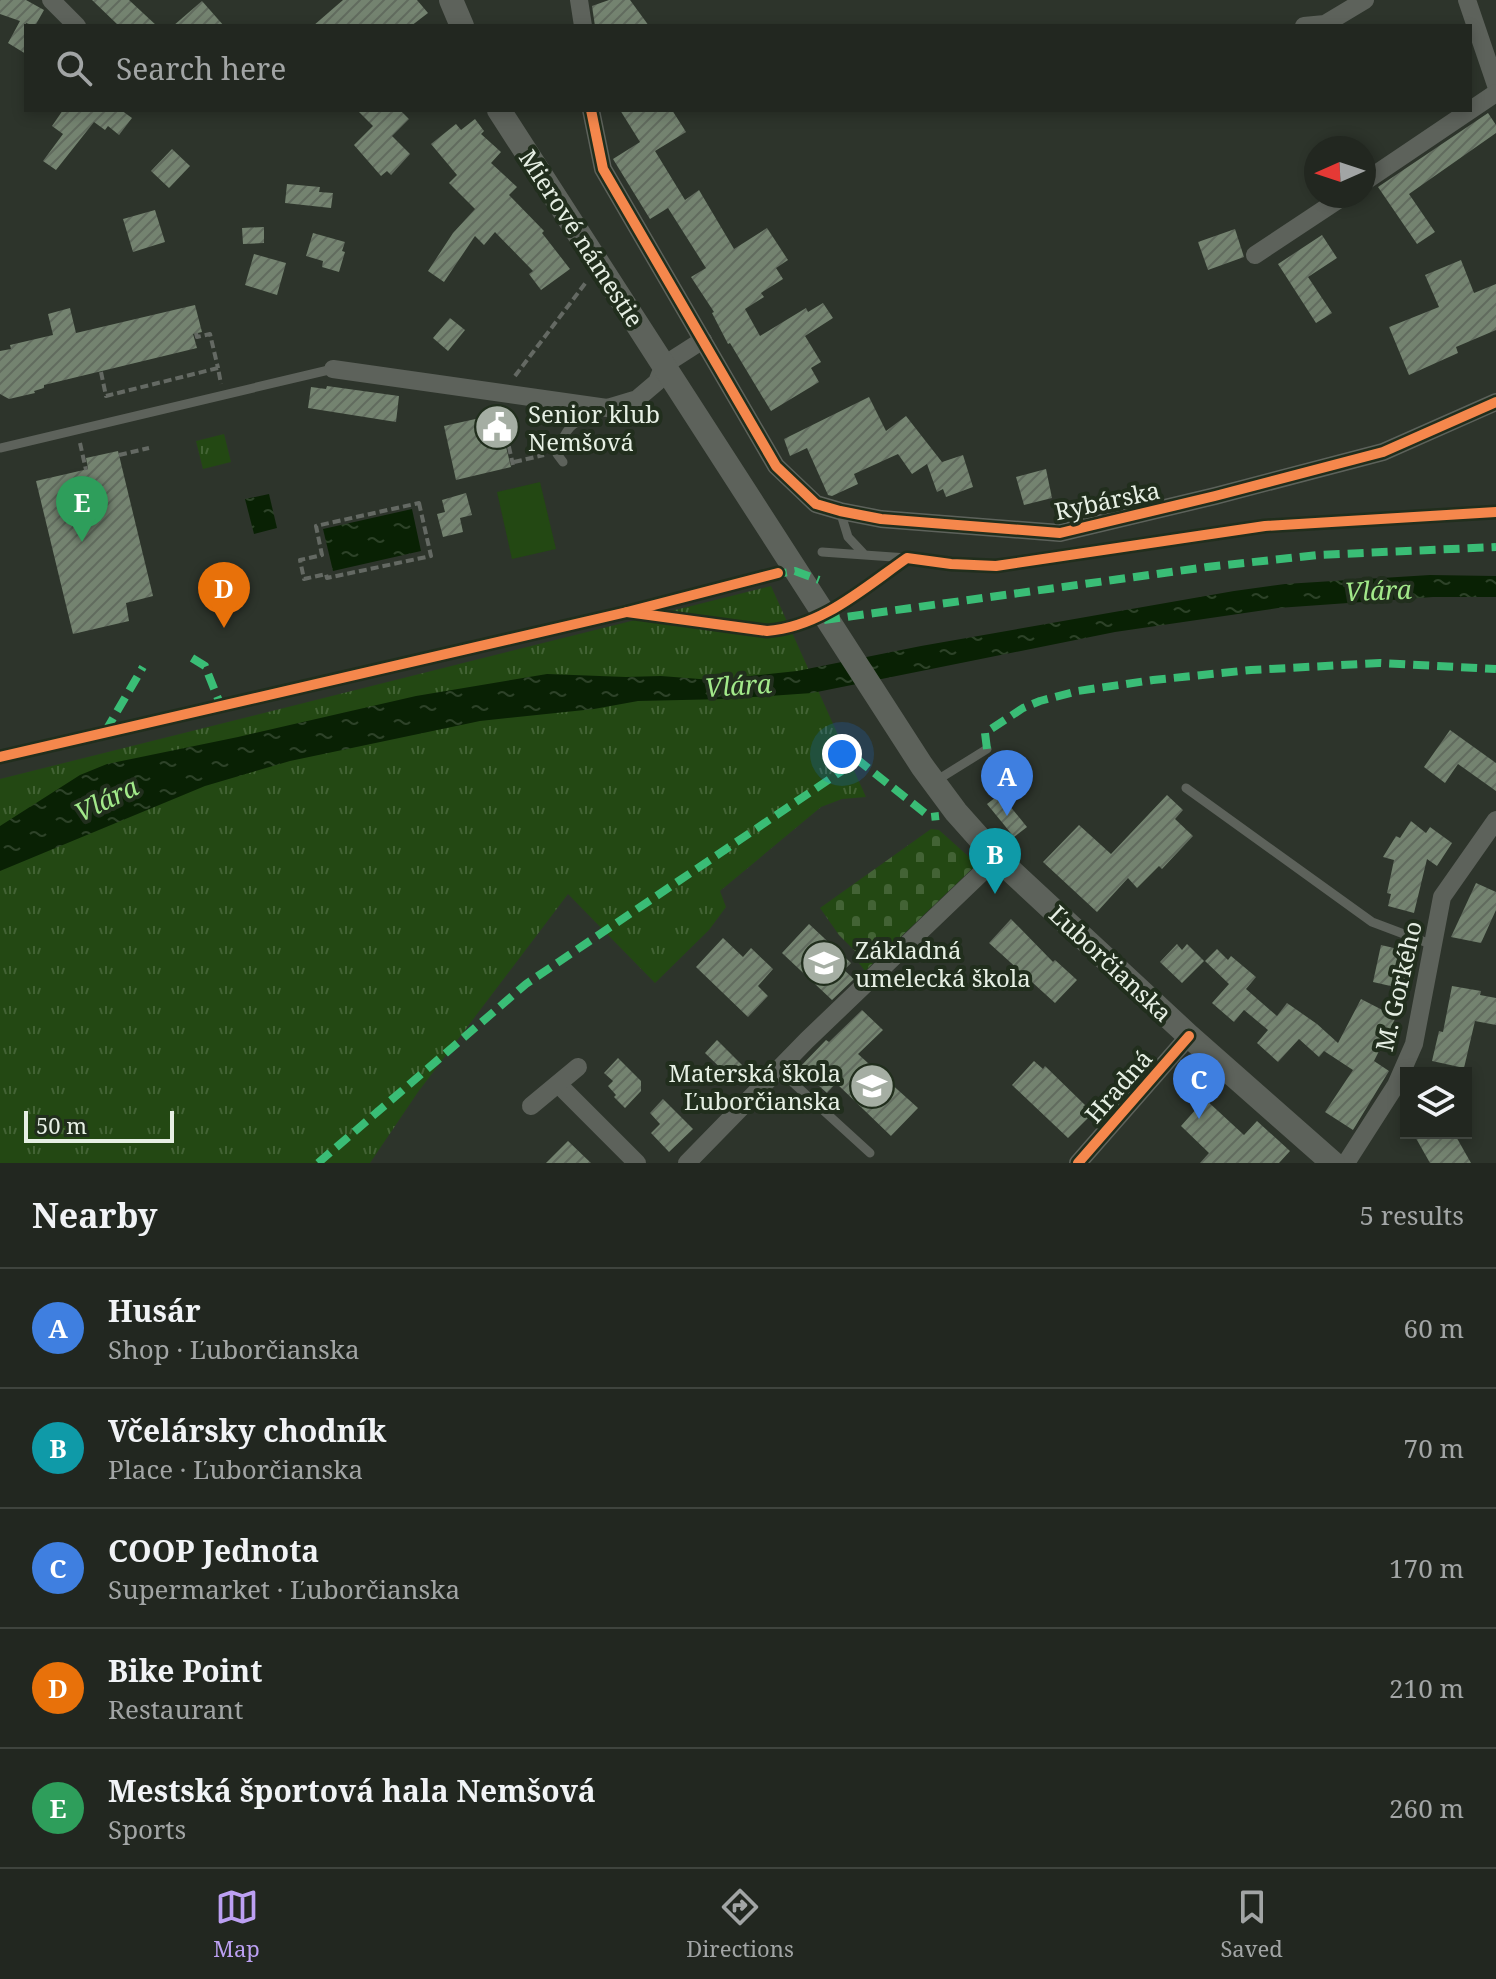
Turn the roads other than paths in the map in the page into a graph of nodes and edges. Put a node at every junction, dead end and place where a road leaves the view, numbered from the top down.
1 (51, 0) edge
2 (451, 0) edge
3 (579, 0) edge
4 (1365, 0) edge
5 (1467, 0) edge
6 (75, 24) edge
7 (461, 24) edge
8 (583, 24) edge
9 (1325, 24) edge
10 (1496, 85) edge
11 (1496, 93) edge
12 (1472, 109) edge
13 (500, 112) edge
14 (591, 112) edge
15 (1468, 112) edge
16 (1376, 174) edge
17 (1326, 208) edge
18 (1255, 255) dead end
19 (703, 340) junction
20 (664, 365) junction
21 (333, 369) joint
22 (1496, 402) edge
23 (607, 408) junction
24 (0, 448) edge
25 (563, 462) dead end
26 (840, 511) junction
27 (822, 552) dead end
28 (866, 554) junction
29 (907, 558) dead end
30 (795, 571) joint
31 (987, 749) dead end
32 (928, 774) junction
33 (1186, 788) dead end
34 (1496, 820) edge
35 (997, 858) junction
36 (1433, 945) junction
37 (1189, 1036) junction
38 (578, 1067) dead end
39 (779, 1070) junction
40 (558, 1084) junction
41 (531, 1106) dead end
42 (870, 1153) dead end
43 (637, 1163) edge
44 (687, 1163) edge
45 (1078, 1163) edge
46 (1333, 1163) edge
47 (1346, 1163) edge

1 - 6 street
2 - 7 main road
3 - 8 street
4 - 9 street
5 - 10 street
11 - 12 street
13 - 20 main road, Mierové námestie
14 - 19 street, Mierové námestie
15 - 16 street
17 - 18 street
19 - 20 street
19 - 26 street, Rybárska
20 - 23 street
20 - 30 main road, Mierové námestie
21 - 23 street
21 - 24 lane
22 - 26 street, Rybárska
23 - 25 lane
26 - 28 lane
27 - 28 lane
28 - 29 lane
30 - 32 main road, Ľuborčianska
31 - 32 lane
32 - 35 main road, Ľuborčianska
33 - 36 lane
34 - 36 street, M. Gorkého
35 - 37 main road, Ľuborčianska
35 - 39 street
36 - 47 street, M. Gorkého
37 - 45 street, Hradná
37 - 46 main road, Ľuborčianska
38 - 40 street
39 - 42 lane
39 - 44 street
40 - 41 street
40 - 43 street

